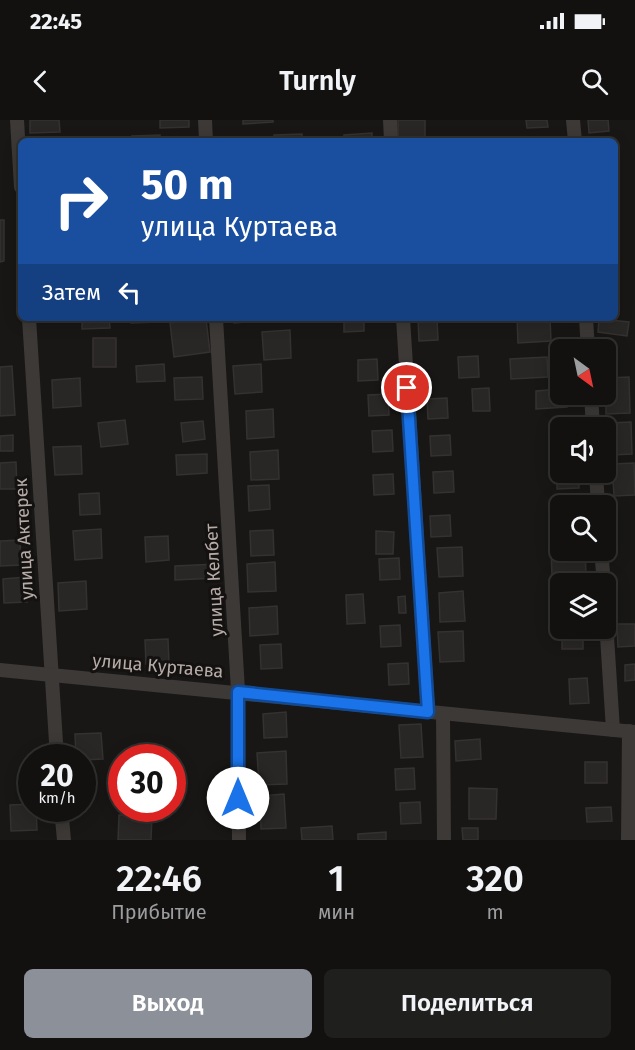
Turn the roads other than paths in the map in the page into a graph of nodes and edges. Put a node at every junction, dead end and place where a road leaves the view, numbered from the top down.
1 (17, 120) edge
2 (204, 120) edge
3 (390, 120) edge
4 (573, 120) edge
5 (18, 138) edge
6 (206, 138) edge
7 (391, 138) edge
8 (575, 138) edge
9 (29, 321) edge
10 (216, 321) edge
11 (403, 321) edge
12 (586, 321) edge
13 (587, 339) edge
14 (607, 639) edge
15 (0, 670) edge
16 (50, 675) junction
17 (238, 692) junction
18 (428, 712) junction
19 (443, 714) junction
20 (613, 730) junction
21 (632, 732) edge
22 (56, 744) edge
23 (62, 822) edge
24 (64, 840) edge
25 (239, 840) edge
26 (444, 840) edge
27 (628, 840) edge

1 - 5 street
2 - 6 street
3 - 7 street
4 - 8 street
9 - 16 street, улица Актерек
10 - 17 street, улица Келбет
11 - 18 street
12 - 13 street
14 - 20 street
15 - 16 street, улица Куртаева
16 - 17 street, улица Куртаева
16 - 22 street, улица Актерек
17 - 18 street, улица Куртаева
17 - 25 street, улица Келбет
18 - 19 street, улица Куртаева
19 - 20 street, улица Куртаева
19 - 26 street
20 - 21 street, улица Куртаева
21 - 27 street
23 - 24 street

